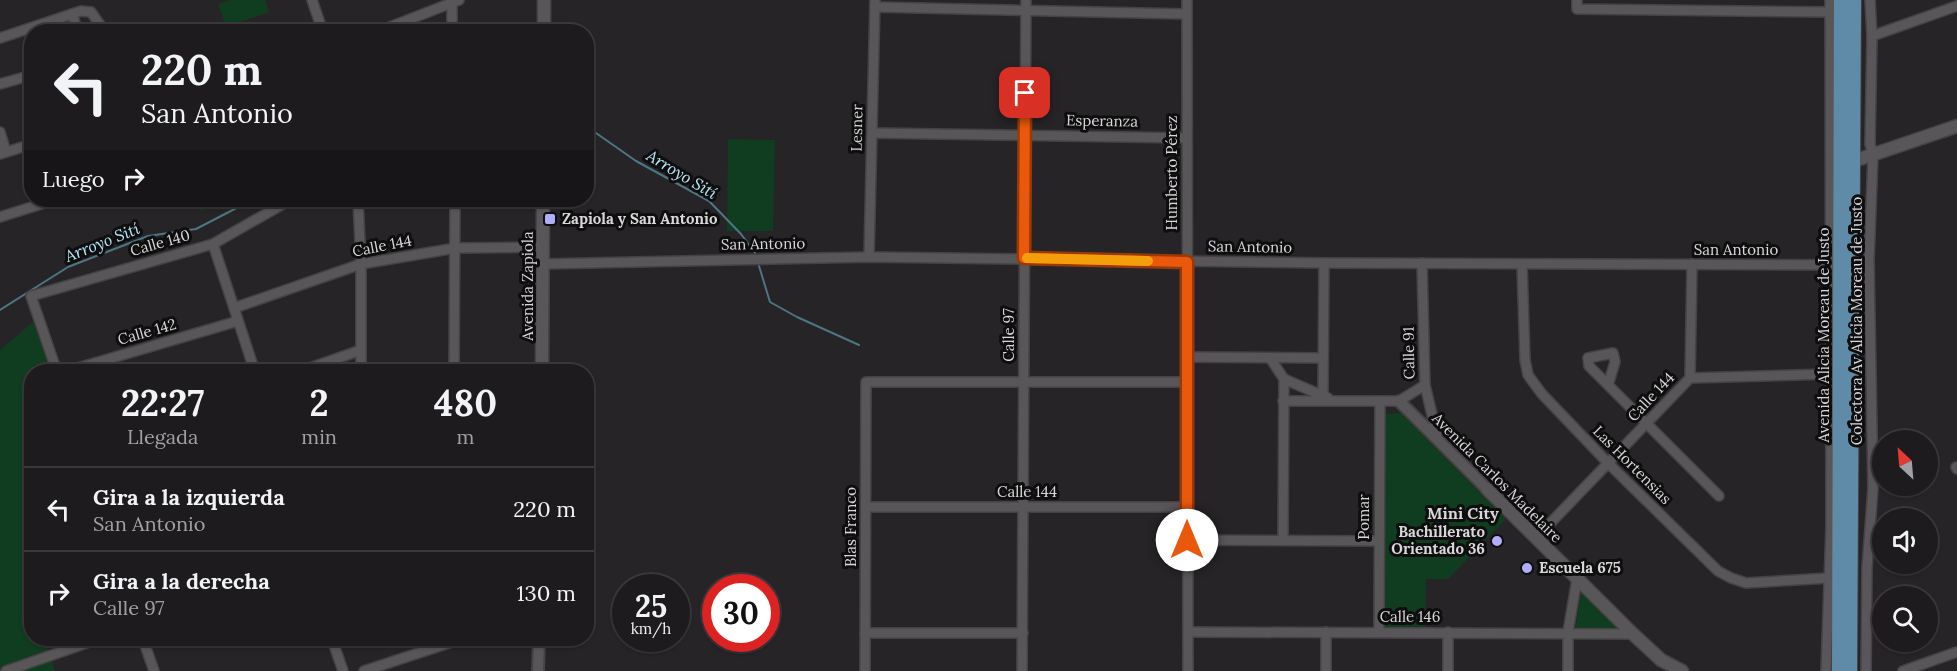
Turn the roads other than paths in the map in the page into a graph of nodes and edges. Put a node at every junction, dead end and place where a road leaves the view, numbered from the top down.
1 (78, 0) edge
2 (312, 0) edge
3 (544, 0) edge
4 (1187, 0) edge
5 (1705, 0) edge
6 (1830, 0) edge
7 (1841, 0) edge
8 (1854, 0) edge
9 (1870, 0) edge
10 (454, 1) edge
11 (875, 3) edge
12 (1026, 5) edge
13 (1577, 5) edge
14 (1957, 6) edge
15 (1705, 10) junction
16 (77, 12) junction
17 (1830, 12) junction
18 (1187, 14) junction
19 (41, 24) edge
20 (76, 24) edge
21 (99, 24) edge
22 (320, 24) edge
23 (397, 24) edge
24 (453, 24) edge
25 (544, 24) edge
26 (24, 30) edge
27 (1872, 36) junction
28 (0, 38) edge
29 (24, 73) edge
30 (24, 77) edge
31 (17, 79) junction
32 (0, 84) edge
33 (1957, 126) edge
34 (0, 132) edge
35 (872, 133) junction
36 (1025, 135) junction
37 (1187, 138) junction
38 (24, 146) edge
39 (3, 153) edge
40 (1873, 155) junction
41 (1847, 164) junction
42 (32, 207) edge
43 (278, 207) edge
44 (358, 207) edge
45 (455, 207) edge
46 (543, 207) edge
47 (0, 217) edge
48 (213, 244) junction
49 (543, 247) junction
50 (456, 248) junction
51 (869, 257) junction
52 (1024, 258) junction
53 (1187, 262) junction
54 (1324, 263) junction
55 (1422, 263) junction
56 (361, 264) junction
57 (543, 264) junction
58 (1522, 264) junction
59 (1692, 264) junction
60 (1843, 265) junction
61 (234, 308) junction
62 (238, 321) junction
63 (361, 350) junction
64 (1187, 357) junction
65 (1270, 358) junction
66 (1323, 358) junction
67 (54, 364) edge
68 (91, 364) edge
69 (252, 364) edge
70 (322, 364) edge
71 (361, 364) edge
72 (454, 364) edge
73 (542, 364) edge
74 (1830, 375) junction
75 (1690, 378) junction
76 (1284, 379) junction
77 (1024, 382) junction
78 (1187, 382) junction
79 (1425, 385) junction
80 (1608, 385) dead end
81 (1323, 396) junction
82 (1283, 401) junction
83 (1335, 401) junction
84 (1380, 401) junction
85 (1399, 401) junction
86 (1647, 424) junction
87 (1438, 440) junction
88 (1609, 464) junction
89 (1487, 489) joint
90 (1719, 496) dead end
91 (866, 507) junction
92 (1023, 507) junction
93 (1187, 507) junction
94 (1536, 538) junction
95 (1283, 539) junction
96 (1187, 540) junction
97 (1379, 541) junction
98 (1829, 578) junction
99 (1577, 579) junction
100 (1188, 632) junction
101 (1326, 632) junction
102 (1379, 632) junction
103 (1448, 632) junction
104 (1568, 632) junction
105 (865, 633) junction
106 (1023, 633) junction
107 (1633, 634) junction
108 (78, 646) edge
109 (145, 646) edge
110 (334, 646) edge
111 (432, 646) edge
112 (539, 646) edge
113 (1957, 652) edge
114 (6, 671) edge
115 (154, 671) edge
116 (343, 671) edge
117 (364, 671) edge
118 (538, 671) edge
119 (865, 671) edge
120 (1022, 671) edge
121 (1188, 671) edge
122 (1326, 671) edge
123 (1448, 671) edge
124 (1568, 671) edge
125 (1682, 671) edge
126 (1826, 671) edge
127 (1839, 671) edge
128 (1850, 671) edge
129 (1866, 671) edge
130 (1903, 671) edge

1 - 16 street
2 - 22 street
3 - 25 main road
4 - 18 street, Humberto Pérez
5 - 15 street
6 - 17 street
7 - 41 main road, Avenida Alicia Moreau de Justo
8 - 41 main road, Avenida Alicia Moreau de Justo
9 - 27 street, Colectora Av Alicia Moreau de Justo
10 - 23 street
10 - 24 street
11 - 12 street
11 - 35 street, Lesner
12 - 18 street
12 - 36 street, Calle 97
13 - 15 street
14 - 27 street
15 - 17 street
16 - 19 street
16 - 20 street
16 - 21 street
17 - 60 street
18 - 37 street, Humberto Pérez
26 - 28 street
27 - 40 street, Colectora Av Alicia Moreau de Justo
29 - 31 street
30 - 31 street
31 - 32 street
33 - 40 main road
34 - 39 street
35 - 36 street, Esperanza
35 - 51 street, Lesner
36 - 37 street, Esperanza
36 - 52 street, Calle 97
37 - 53 street, Humberto Pérez
38 - 39 street
40 - 41 main road
40 - 129 street, Colectora Av Alicia Moreau de Justo
41 - 60 main road, Avenida Alicia Moreau de Justo
42 - 47 street
43 - 48 street, Calle 140
44 - 56 street
45 - 50 street
46 - 49 main road, Avenida Zapiola
48 - 61 street
48 - 67 street, Calle 140
49 - 50 street, Calle 144
49 - 57 main road, Avenida Zapiola
50 - 56 street, Calle 144
50 - 72 street
51 - 52 street, San Antonio
51 - 57 street, San Antonio
52 - 53 street, San Antonio
52 - 77 street, Calle 97
53 - 54 street, San Antonio
53 - 64 street, Humberto Pérez
54 - 55 street, San Antonio
54 - 66 street
55 - 58 street, San Antonio
55 - 79 street, Calle 91
56 - 61 street, Calle 144
56 - 63 street
57 - 73 main road, Avenida Zapiola
58 - 59 street, San Antonio
58 - 88 street, Las Hortensias
59 - 60 street, San Antonio
59 - 75 street
60 - 74 street
60 - 127 main road, Avenida Alicia Moreau de Justo
60 - 128 main road, Avenida Alicia Moreau de Justo
61 - 62 street
62 - 68 street, Calle 142
62 - 69 street
63 - 70 street
63 - 71 street
64 - 65 street
64 - 78 street, Humberto Pérez
65 - 66 street
65 - 76 street
66 - 81 street
74 - 75 street, Calle 144
74 - 98 street
75 - 86 street, Calle 144
76 - 81 street
76 - 82 street
77 - 78 street
77 - 91 street, Blas Franco
77 - 92 street, Calle 97
78 - 93 street, Humberto Pérez
79 - 85 street
79 - 87 street, Calle 91
80 - 86 street
81 - 83 street
82 - 83 street
82 - 95 street
83 - 84 street
84 - 85 street
84 - 97 street, Pomar
85 - 87 street, Avenida Carlos Madelaire
86 - 88 street, Calle 144
86 - 90 street
87 - 89 street, Avenida Carlos Madelaire
88 - 94 street, Calle 144
88 - 98 street, Las Hortensias
89 - 94 main road, Avenida Carlos Madelaire
91 - 92 street, Calle 144
91 - 105 street, Blas Franco
92 - 93 street, Calle 144
92 - 106 street, Calle 97
93 - 96 street, Humberto Pérez
94 - 99 main road, Avenida Carlos Madelaire
95 - 96 street
95 - 97 street
96 - 100 street, Humberto Pérez
97 - 102 street, Pomar
98 - 126 street
99 - 104 street
99 - 107 main road, Avenida Carlos Madelaire
100 - 101 street, Calle 146
100 - 121 street, Humberto Pérez
101 - 102 street, Calle 146
101 - 122 street
102 - 103 street, Calle 146
103 - 104 street, Calle 146
103 - 123 street
104 - 107 street, Calle 146
104 - 124 street
105 - 106 street
105 - 119 street, Blas Franco
106 - 120 street, Calle 97
107 - 125 main road, Avenida Carlos Madelaire
108 - 114 street
109 - 115 street
110 - 116 street
111 - 117 street
112 - 118 street
113 - 130 street

